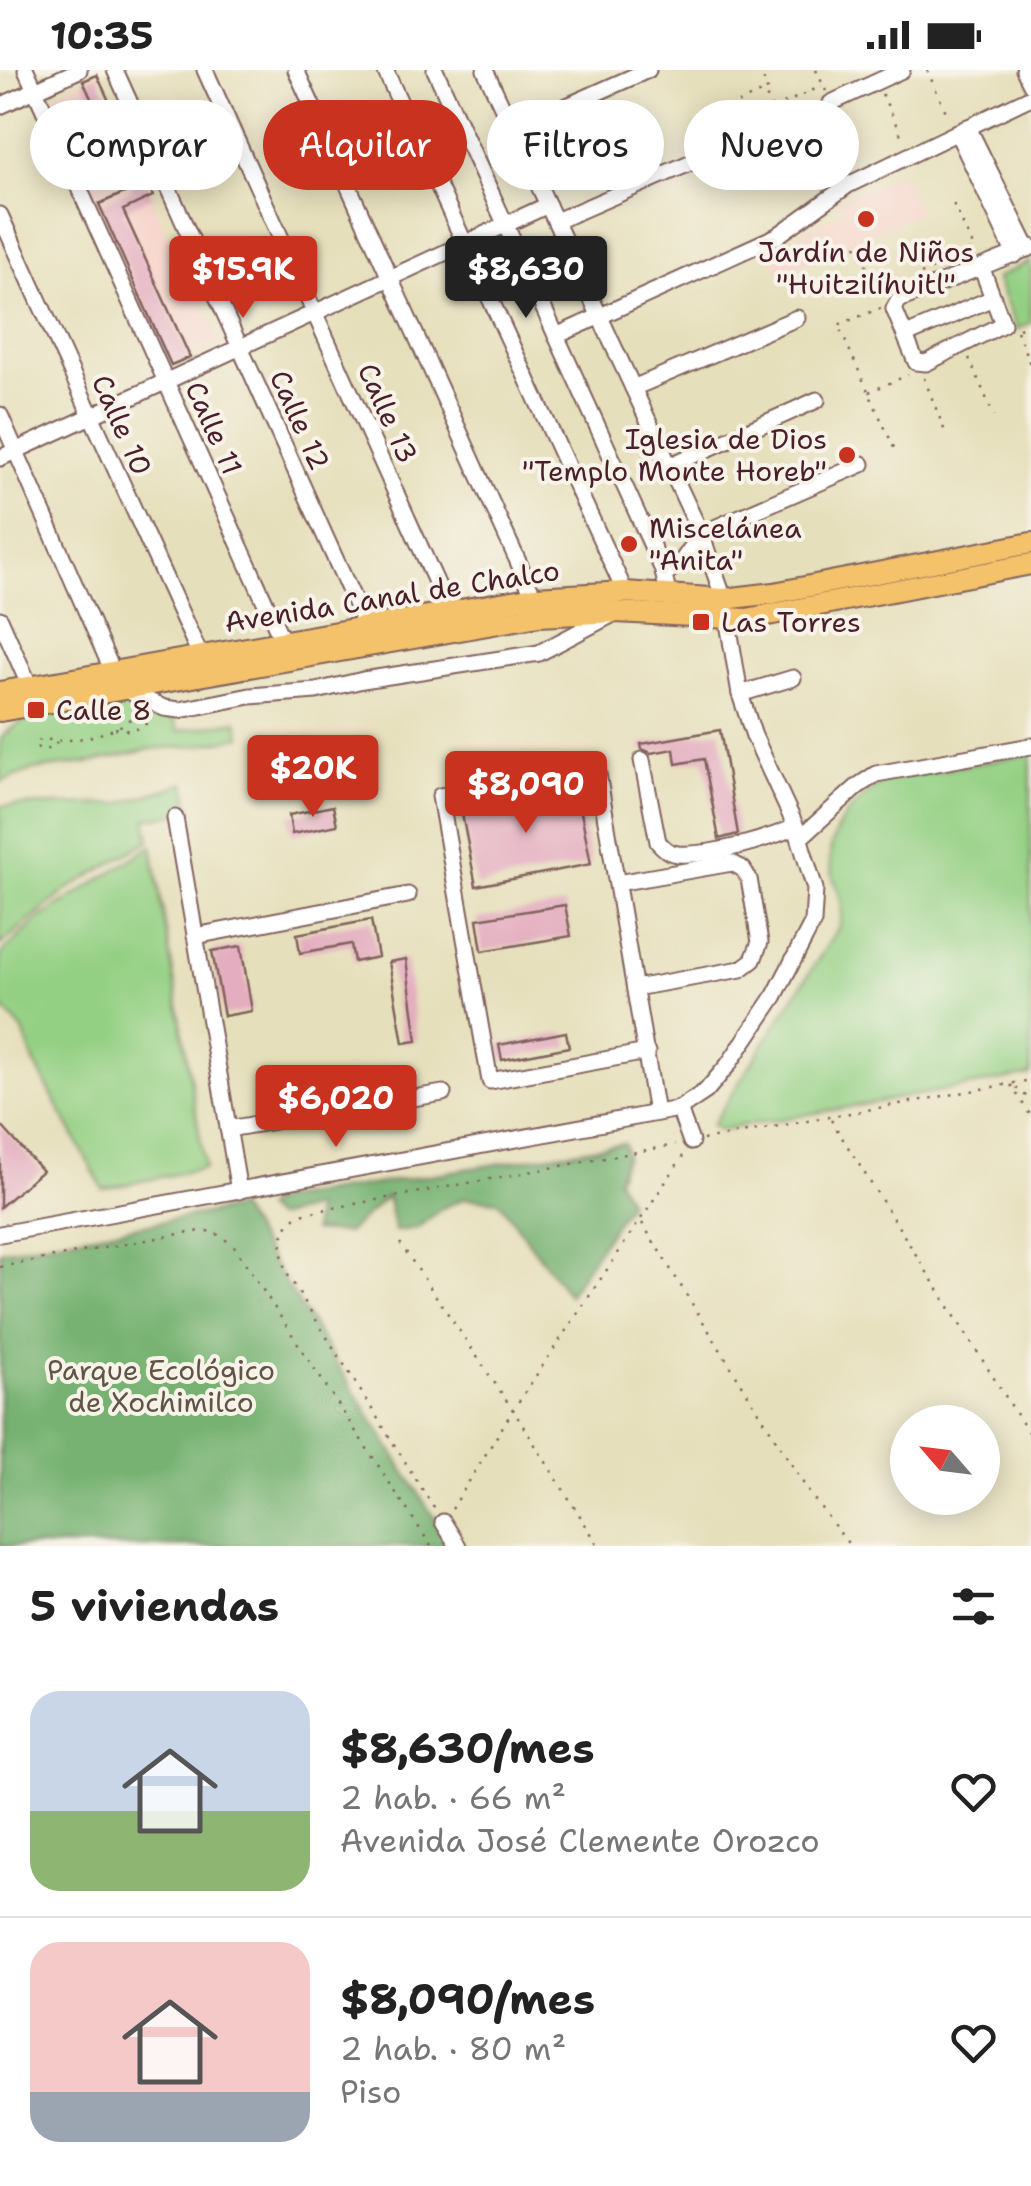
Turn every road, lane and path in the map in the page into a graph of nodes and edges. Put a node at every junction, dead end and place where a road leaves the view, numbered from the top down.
1 (26, 70) edge
2 (79, 70) edge
3 (115, 70) edge
4 (206, 70) edge
5 (296, 70) edge
6 (386, 70) edge
7 (435, 70) edge
8 (486, 70) edge
9 (648, 70) edge
10 (760, 70) edge
11 (902, 70) edge
12 (927, 70) edge
13 (1024, 70) edge
14 (877, 82) junction
15 (1031, 84) edge
16 (823, 85) dead end
17 (35, 90) junction
18 (764, 91) junction
19 (1031, 97) edge
20 (500, 100) edge
21 (581, 100) edge
22 (745, 100) edge
23 (768, 100) edge
24 (790, 100) edge
25 (838, 100) edge
26 (0, 106) edge
27 (947, 114) dead end
28 (962, 130) junction
29 (901, 135) dead end
30 (684, 163) edge
31 (541, 190) edge
32 (951, 198) dead end
33 (552, 213) junction
34 (0, 215) edge
35 (505, 225) junction
36 (466, 244) junction
37 (856, 245) dead end
38 (1025, 250) edge
39 (982, 269) junction
40 (390, 278) junction
41 (912, 279) dead end
42 (993, 298) junction
43 (315, 313) junction
44 (600, 316) junction
45 (796, 318) dead end
46 (1031, 323) edge
47 (1016, 329) dead end
48 (906, 335) junction
49 (556, 336) junction
50 (963, 344) junction
51 (240, 348) junction
52 (166, 382) junction
53 (633, 388) junction
54 (868, 392) junction
55 (816, 400) dead end
56 (0, 415) edge
57 (994, 416) dead end
58 (90, 417) junction
59 (946, 434) dead end
60 (894, 450) dead end
61 (16, 451) junction
62 (0, 458) edge
63 (862, 464) dead end
64 (669, 466) junction
65 (700, 534) junction
66 (1031, 543) edge
67 (1031, 564) edge
68 (666, 586) junction
69 (625, 592) junction
70 (534, 597) junction
71 (726, 609) junction
72 (616, 612) junction
73 (450, 613) junction
74 (0, 618) edge
75 (366, 627) junction
76 (283, 642) junction
77 (200, 655) junction
78 (793, 678) dead end
79 (117, 680) junction
80 (30, 686) junction
81 (740, 694) junction
82 (3, 708) edge
83 (114, 728) junction
84 (57, 742) dead end
85 (1031, 746) edge
86 (642, 760) dead end
87 (175, 818) dead end
88 (798, 832) junction
89 (617, 883) junction
90 (408, 895) dead end
91 (195, 936) junction
92 (636, 988) junction
93 (646, 1052) junction
94 (1031, 1080) edge
95 (1010, 1084) junction
96 (443, 1093) dead end
97 (1031, 1100) edge
98 (679, 1110) junction
99 (656, 1113) junction
100 (1031, 1116) edge
101 (830, 1118) junction
102 (228, 1128) junction
103 (692, 1142) junction
104 (238, 1190) junction
105 (641, 1222) junction
106 (0, 1234) edge
107 (400, 1243) dead end
108 (0, 1266) edge
109 (513, 1410) junction
110 (1031, 1437) edge
111 (443, 1522) junction
112 (432, 1546) edge
113 (458, 1546) edge
114 (599, 1546) edge
115 (850, 1546) edge

1 - 17 street, Calle 11
2 - 17 street
3 - 51 street, Calle 12
4 - 43 street, Calle 13
5 - 40 street
6 - 36 street
7 - 35 street
8 - 20 street
9 - 21 street
10 - 18 path
11 - 14 street
12 - 27 path
13 - 15 street
14 - 25 street
14 - 29 path
16 - 24 path
17 - 26 street
17 - 52 street, Calle 11
18 - 22 path
18 - 23 path
19 - 28 street
28 - 38 street
28 - 44 street
30 - 33 street
31 - 33 street
32 - 41 path
33 - 35 street
33 - 44 street
34 - 58 street, Calle 10
35 - 36 street
35 - 49 street
36 - 40 street
36 - 69 street
37 - 54 path
38 - 39 street
39 - 42 street
39 - 48 street
40 - 43 street
40 - 70 street
42 - 48 street
42 - 50 street
43 - 51 street
43 - 73 street, Calle 13
44 - 49 street
44 - 53 street
45 - 53 street
46 - 47 path
48 - 50 street
49 - 68 street
50 - 57 path
51 - 52 street
51 - 75 street, Calle 12
52 - 58 street
52 - 76 street, Calle 11
53 - 64 street
54 - 59 path
54 - 60 path
55 - 64 street
56 - 61 street
58 - 61 street
58 - 77 street, Calle 10
61 - 62 street
61 - 79 street
63 - 65 street
64 - 65 street
65 - 68 street
65 - 71 street
66 - 71 main road, Avenida Canal de Chalco
67 - 71 main road, Avenida Canal de Chalco
68 - 69 main road, Avenida Canal de Chalco
68 - 71 main road, Avenida Canal de Chalco
69 - 70 main road, Avenida Canal de Chalco
70 - 73 main road, Avenida Canal de Chalco
71 - 72 main road, Avenida Canal de Chalco
71 - 81 street
72 - 79 main road, Avenida Canal de Chalco
72 - 79 street
73 - 75 main road, Avenida Canal de Chalco
74 - 80 street
75 - 76 main road, Avenida Canal de Chalco
76 - 77 main road, Avenida Canal de Chalco
77 - 79 main road, Avenida Canal de Chalco
78 - 81 street
79 - 80 main road, Avenida Canal de Chalco
79 - 82 main road, Avenida Canal de Chalco
80 - 82 main road, Avenida Canal de Chalco
81 - 88 street
83 - 83 path
83 - 84 path
85 - 88 street
86 - 88 street
87 - 91 street
88 - 98 street
89 - 92 street
89 - 92 street
89 - 93 street
90 - 91 street
91 - 102 street
92 - 93 street
93 - 99 street
94 - 95 path
95 - 97 path
95 - 100 path
95 - 101 path
96 - 102 street
98 - 99 street
98 - 103 street
99 - 104 street
101 - 103 path
101 - 110 path
102 - 104 street
103 - 105 path
103 - 111 path
104 - 106 street
105 - 109 path
105 - 115 path
107 - 109 path
108 - 112 path
109 - 111 path
109 - 114 path
111 - 113 street

